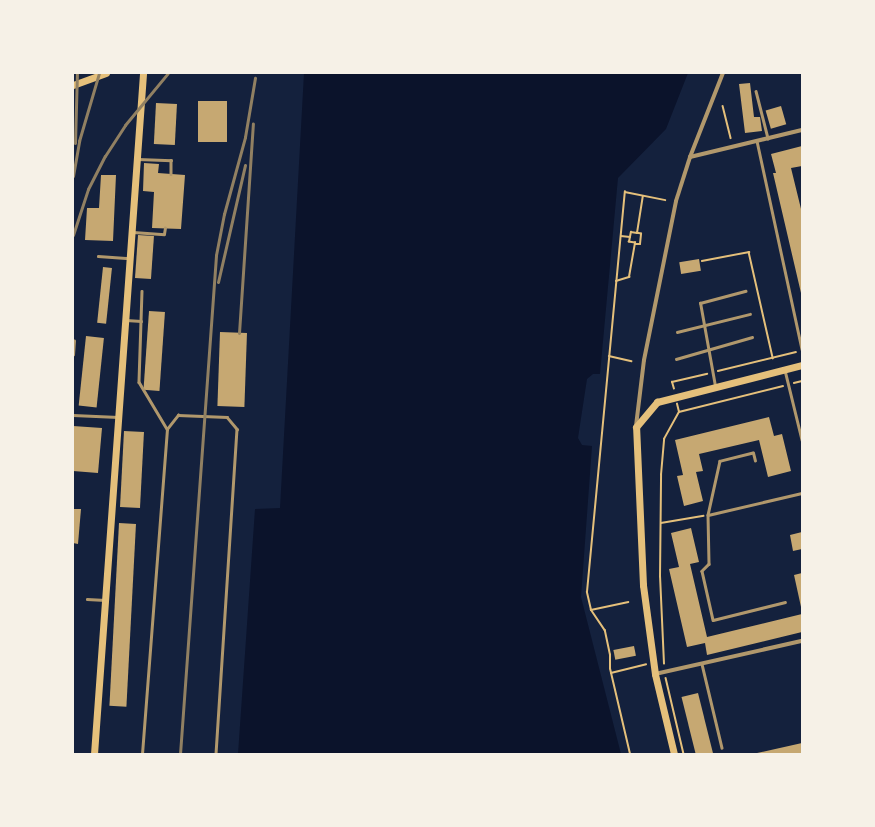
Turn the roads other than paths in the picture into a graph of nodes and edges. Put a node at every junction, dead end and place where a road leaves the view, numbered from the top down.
1 (106, 73) edge
2 (143, 73) edge
3 (723, 73) edge
4 (90, 76) edge
5 (73, 85) edge
6 (756, 91) dead end
7 (802, 130) edge
8 (768, 138) junction
9 (757, 141) junction
10 (690, 157) junction
11 (137, 159) junction
12 (171, 174) dead end
13 (165, 228) dead end
14 (132, 232) junction
15 (98, 256) dead end
16 (131, 258) junction
17 (142, 291) dead end
18 (745, 291) dead end
19 (750, 314) dead end
20 (126, 320) junction
21 (141, 321) junction
22 (704, 326) junction
23 (677, 332) dead end
24 (752, 337) dead end
25 (74, 341) edge
26 (802, 349) edge
27 (709, 350) junction
28 (73, 356) edge
29 (676, 359) dead end
30 (802, 365) edge
31 (785, 369) junction
32 (715, 386) junction
33 (73, 415) edge
34 (118, 417) junction
35 (636, 427) junction
36 (167, 429) junction
37 (802, 440) edge
38 (755, 461) dead end
39 (802, 493) edge
40 (708, 515) junction
41 (87, 599) dead end
42 (105, 600) junction
43 (785, 602) dead end
44 (802, 641) edge
45 (702, 663) junction
46 (655, 674) junction
47 (722, 748) dead end
48 (94, 754) edge
49 (142, 754) edge
50 (216, 754) edge
51 (674, 754) edge

1 - 4 main road
2 - 11 main road
3 - 10 street
4 - 5 main road
6 - 8 lane
7 - 8 street
8 - 9 street
9 - 10 street
9 - 26 lane
10 - 35 street
11 - 12 lane
11 - 14 main road
13 - 14 lane
14 - 16 main road
15 - 16 lane
16 - 20 main road
17 - 21 lane
18 - 22 lane
19 - 22 lane
20 - 21 lane
20 - 34 main road
21 - 36 lane
22 - 23 lane
22 - 27 lane
24 - 27 lane
25 - 28 lane
27 - 29 lane
27 - 32 lane
30 - 31 main road
31 - 32 main road
31 - 37 lane
32 - 35 main road
33 - 34 lane
34 - 42 main road
35 - 46 main road
36 - 49 lane
36 - 50 lane
38 - 40 lane
39 - 40 lane
40 - 43 lane
41 - 42 lane
42 - 48 main road
44 - 45 street
45 - 46 street
45 - 47 lane
46 - 51 main road

